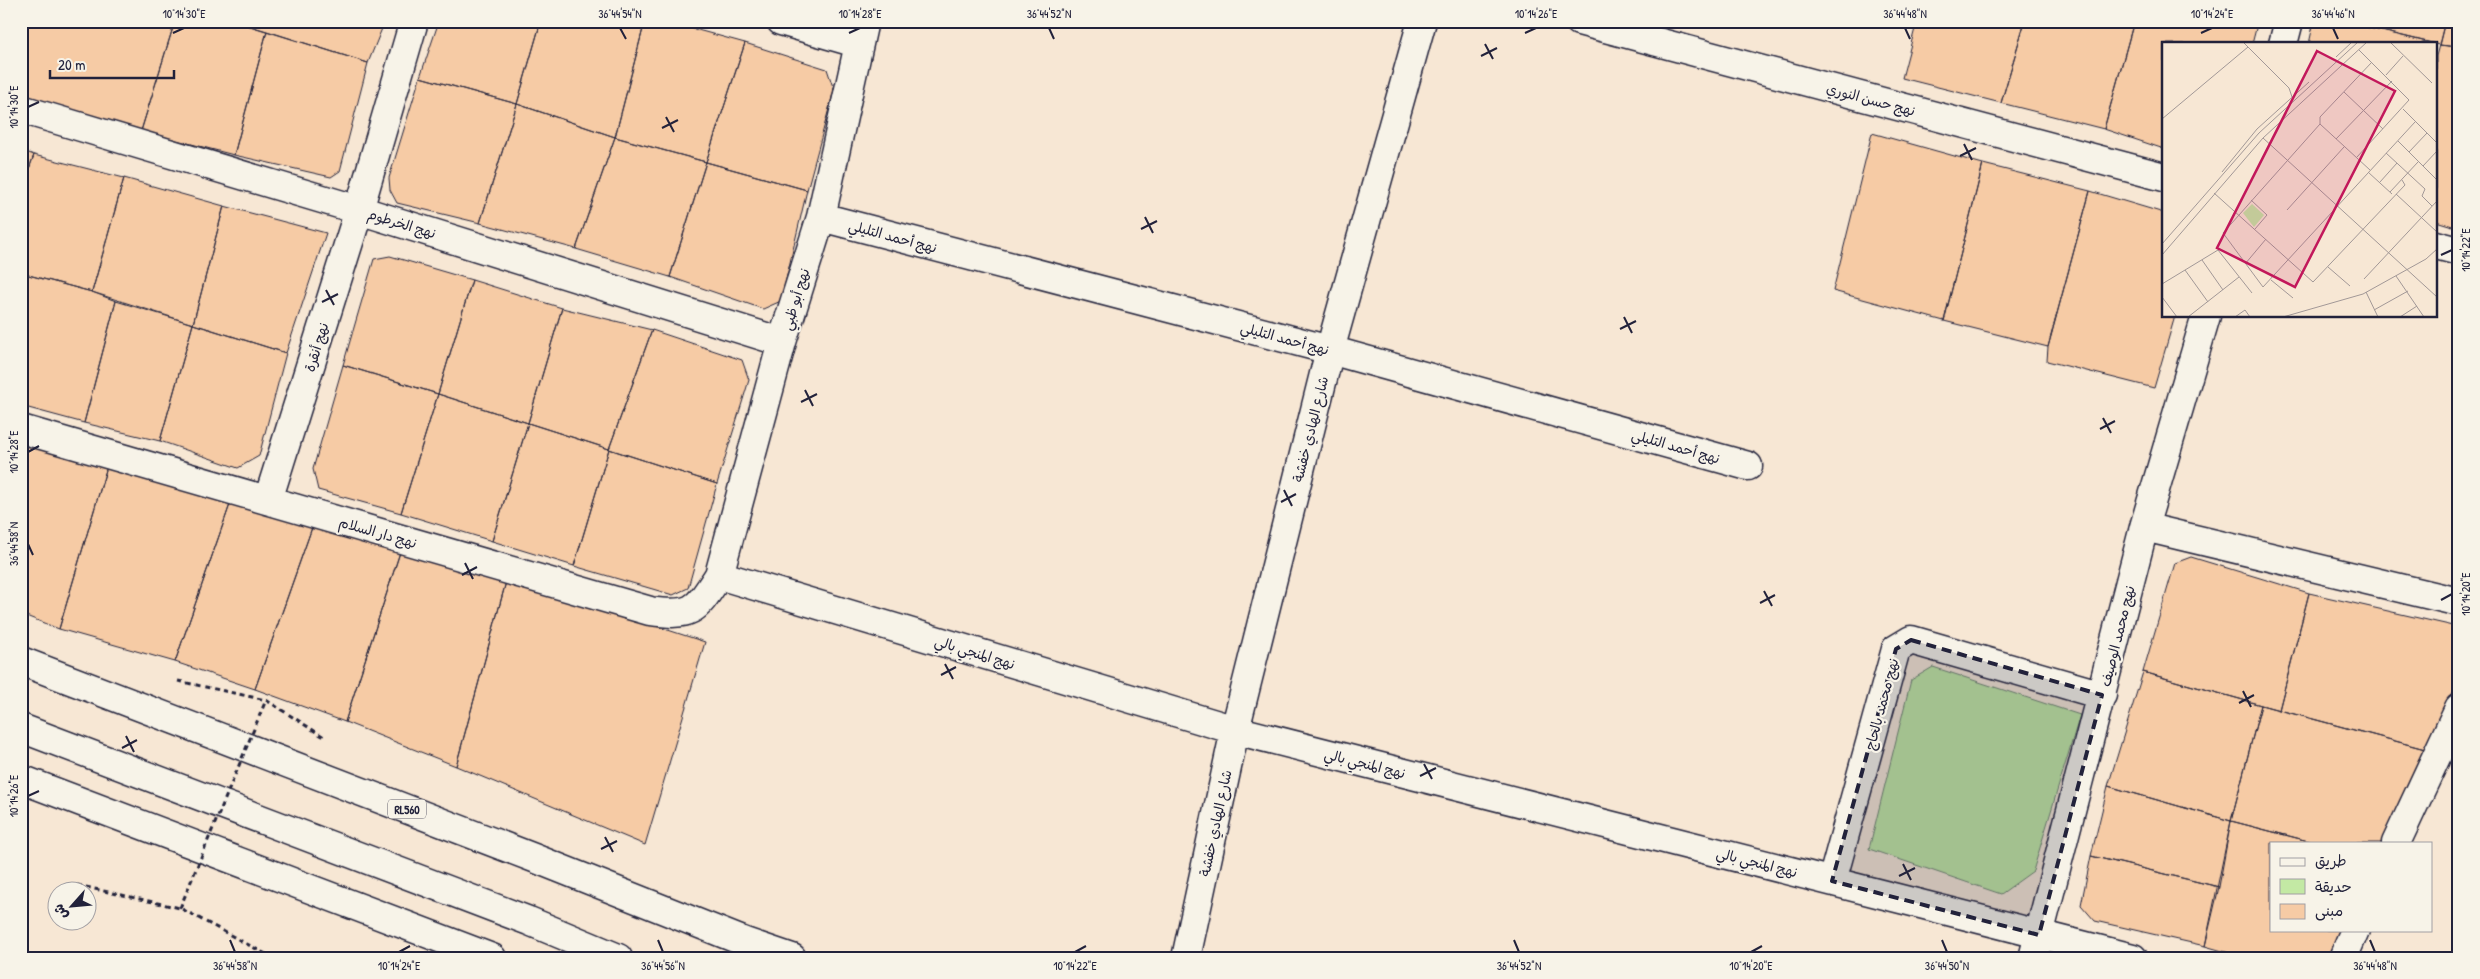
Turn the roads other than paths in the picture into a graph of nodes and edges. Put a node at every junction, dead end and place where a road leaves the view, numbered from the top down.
1 (414, 21) edge
2 (781, 21) edge
3 (1422, 21) edge
4 (1578, 21) edge
5 (2290, 21) edge
6 (860, 32) edge
7 (2284, 42) edge
8 (21, 109) edge
9 (2162, 176) edge
10 (359, 210) junction
11 (820, 217) junction
12 (2438, 246) edge
13 (2459, 251) edge
14 (2205, 318) edge
15 (782, 342) junction
16 (1330, 350) junction
17 (21, 429) edge
18 (1748, 466) dead end
19 (268, 500) junction
20 (2144, 527) junction
21 (719, 575) junction
22 (2459, 602) edge
23 (21, 661) edge
24 (2102, 695) junction
25 (2459, 708) edge
26 (21, 728) edge
27 (1235, 730) junction
28 (21, 779) edge
29 (2396, 842) edge
30 (1832, 881) junction
31 (2354, 932) edge
32 (2036, 946) edge
33 (479, 955) edge
34 (618, 958) edge
35 (792, 958) edge
36 (1186, 958) edge
37 (2133, 958) edge
38 (2343, 958) edge

1 - 10 main road, نهج أنقرة
2 - 6 main road
3 - 16 main road, شارع الهادي خفشة
4 - 9 main road, نهج حسن النوري
5 - 7 main road
6 - 11 main road, نهج أبو ظبي
8 - 10 main road, نهج الخرطوم
10 - 15 main road, نهج الخرطوم
10 - 19 main road, نهج أنقرة
11 - 15 main road, نهج أبو ظبي
11 - 16 main road, نهج أحمد التليلي
12 - 13 main road
14 - 20 main road, نهج محمد الوصيف
15 - 21 main road, نهج أبو ظبي
16 - 18 main road, نهج أحمد التليلي
16 - 27 main road, شارع الهادي خفشة
17 - 19 main road, نهج دار السلام
19 - 21 main road, نهج دار السلام
20 - 22 main road
20 - 24 main road, نهج محمد الوصيف
21 - 27 main road, نهج المنجي بالي
23 - 35 main road, RL560
24 - 30 main road, نهج محمد بالحاج
24 - 32 main road, نهج محمد الوصيف
25 - 29 main road
26 - 34 main road
27 - 30 main road, نهج المنجي بالي
27 - 36 main road, شارع الهادي خفشة
28 - 33 main road
30 - 32 main road, نهج المنجي بالي
31 - 38 main road
32 - 37 main road, نهج المنجي بالي

